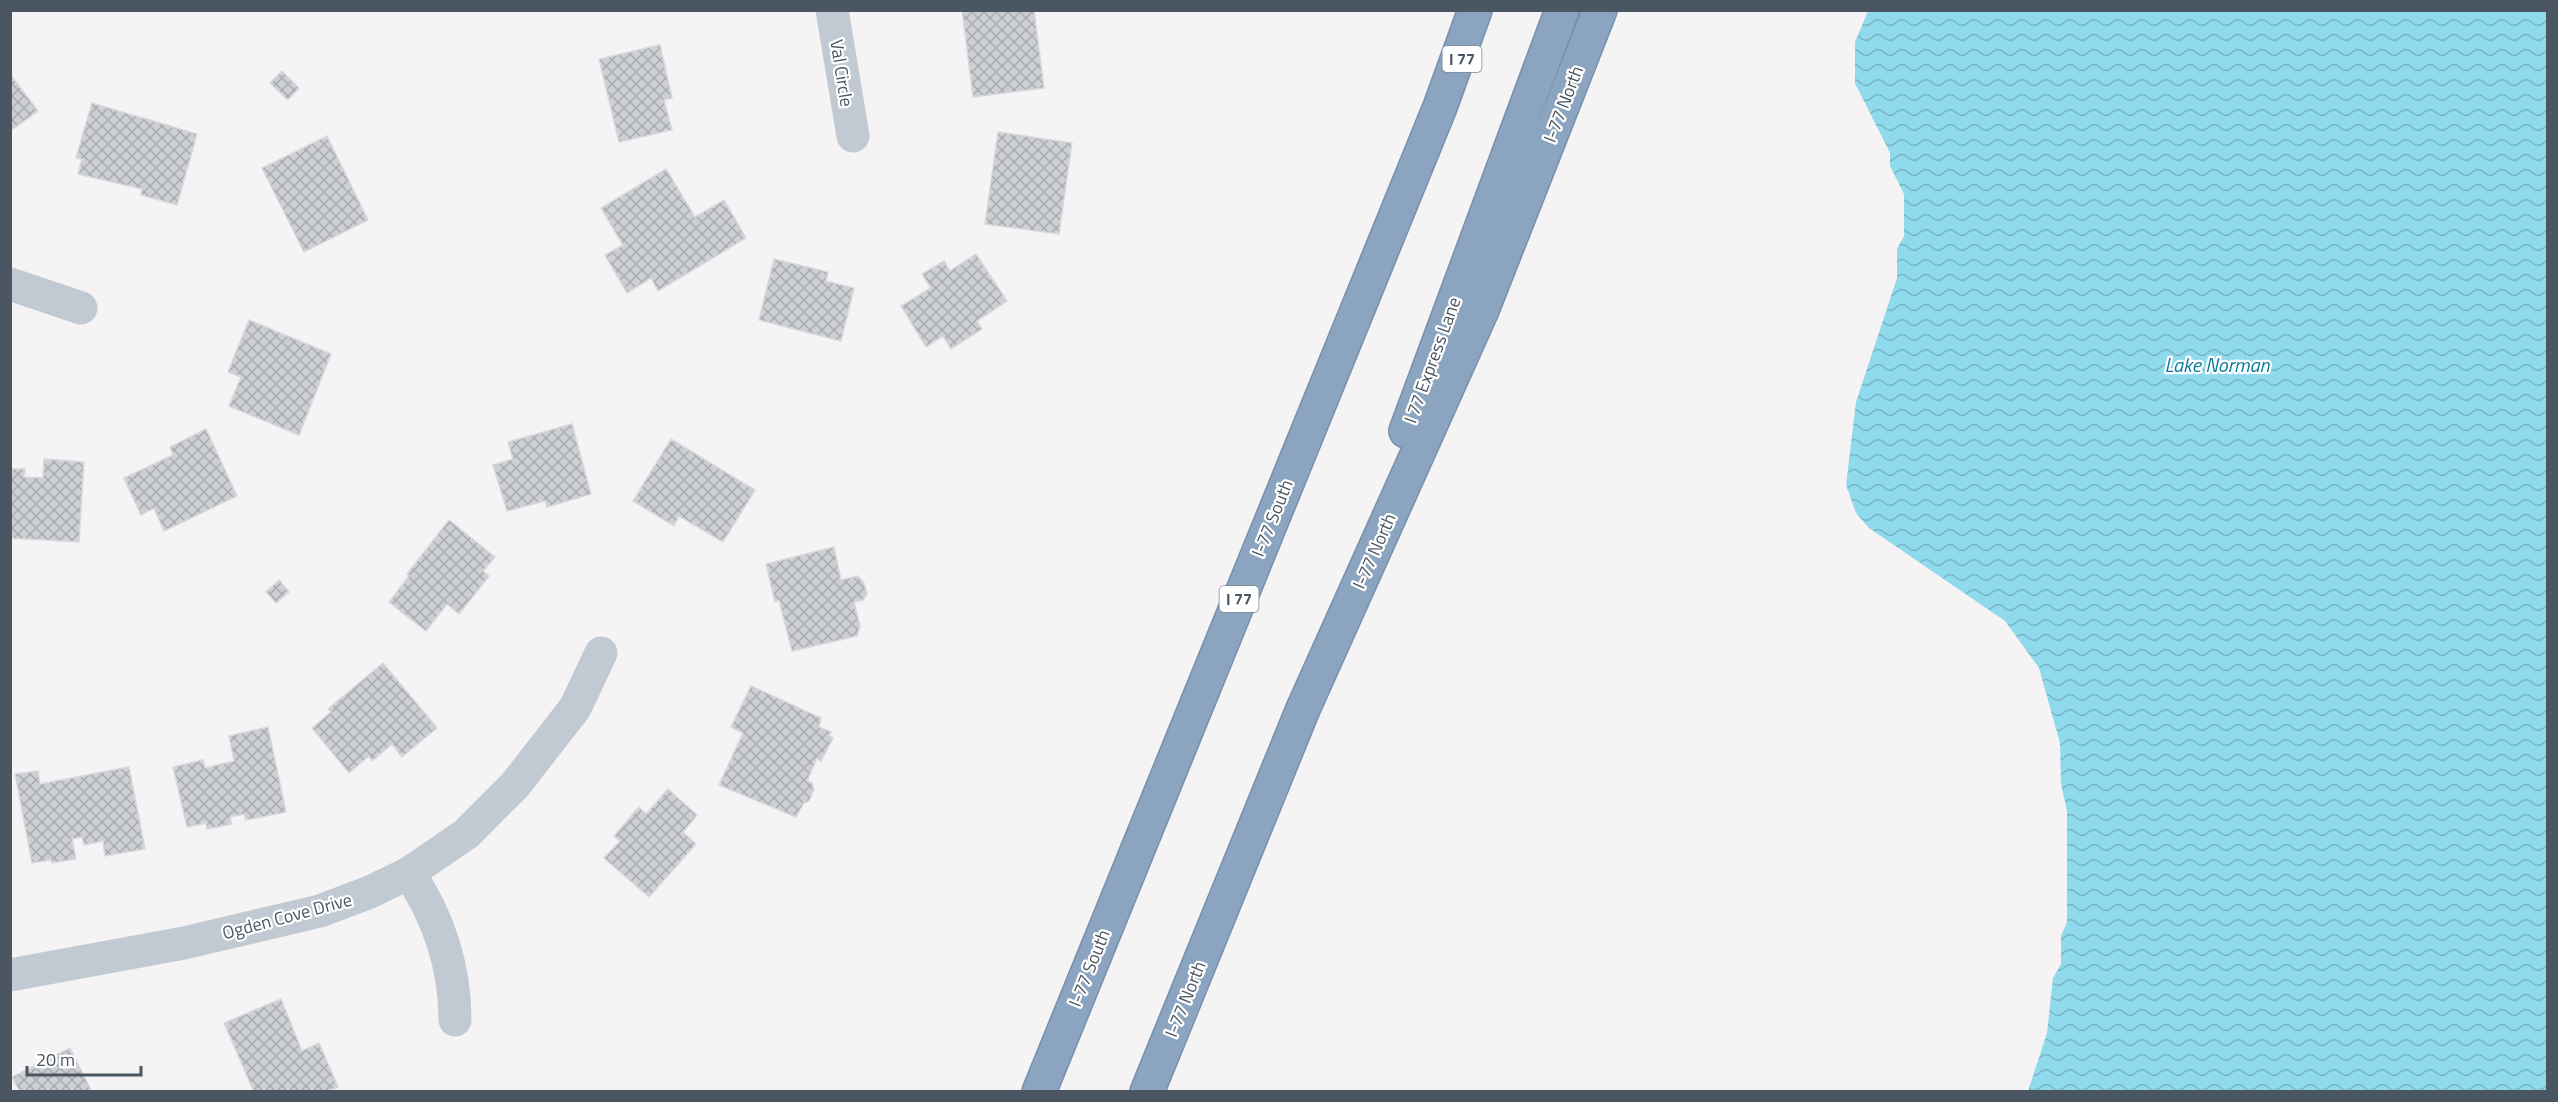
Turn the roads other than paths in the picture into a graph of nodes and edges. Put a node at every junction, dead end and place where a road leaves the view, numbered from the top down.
1 (832, 10) edge
2 (1475, 10) edge
3 (1484, 10) edge
4 (1562, 10) edge
5 (1600, 10) edge
6 (1440, 107) junction
7 (853, 136) dead end
8 (10, 284) edge
9 (81, 308) dead end
10 (601, 653) dead end
11 (1304, 709) junction
12 (409, 873) junction
13 (10, 975) edge
14 (454, 1020) dead end
15 (1039, 1092) edge
16 (1147, 1092) edge

1 - 7 street, Val Circle
2 - 6 highway, I-77 South / I 77
3 - 6 highway, I 77
4 - 11 highway, I 77 Express Lane
5 - 11 highway, I-77 North
6 - 15 highway, I-77 South / I 77
8 - 9 street
10 - 12 street, Ogden Cove Drive
11 - 16 highway, I-77 North
12 - 13 street, Ogden Cove Drive
12 - 14 street

